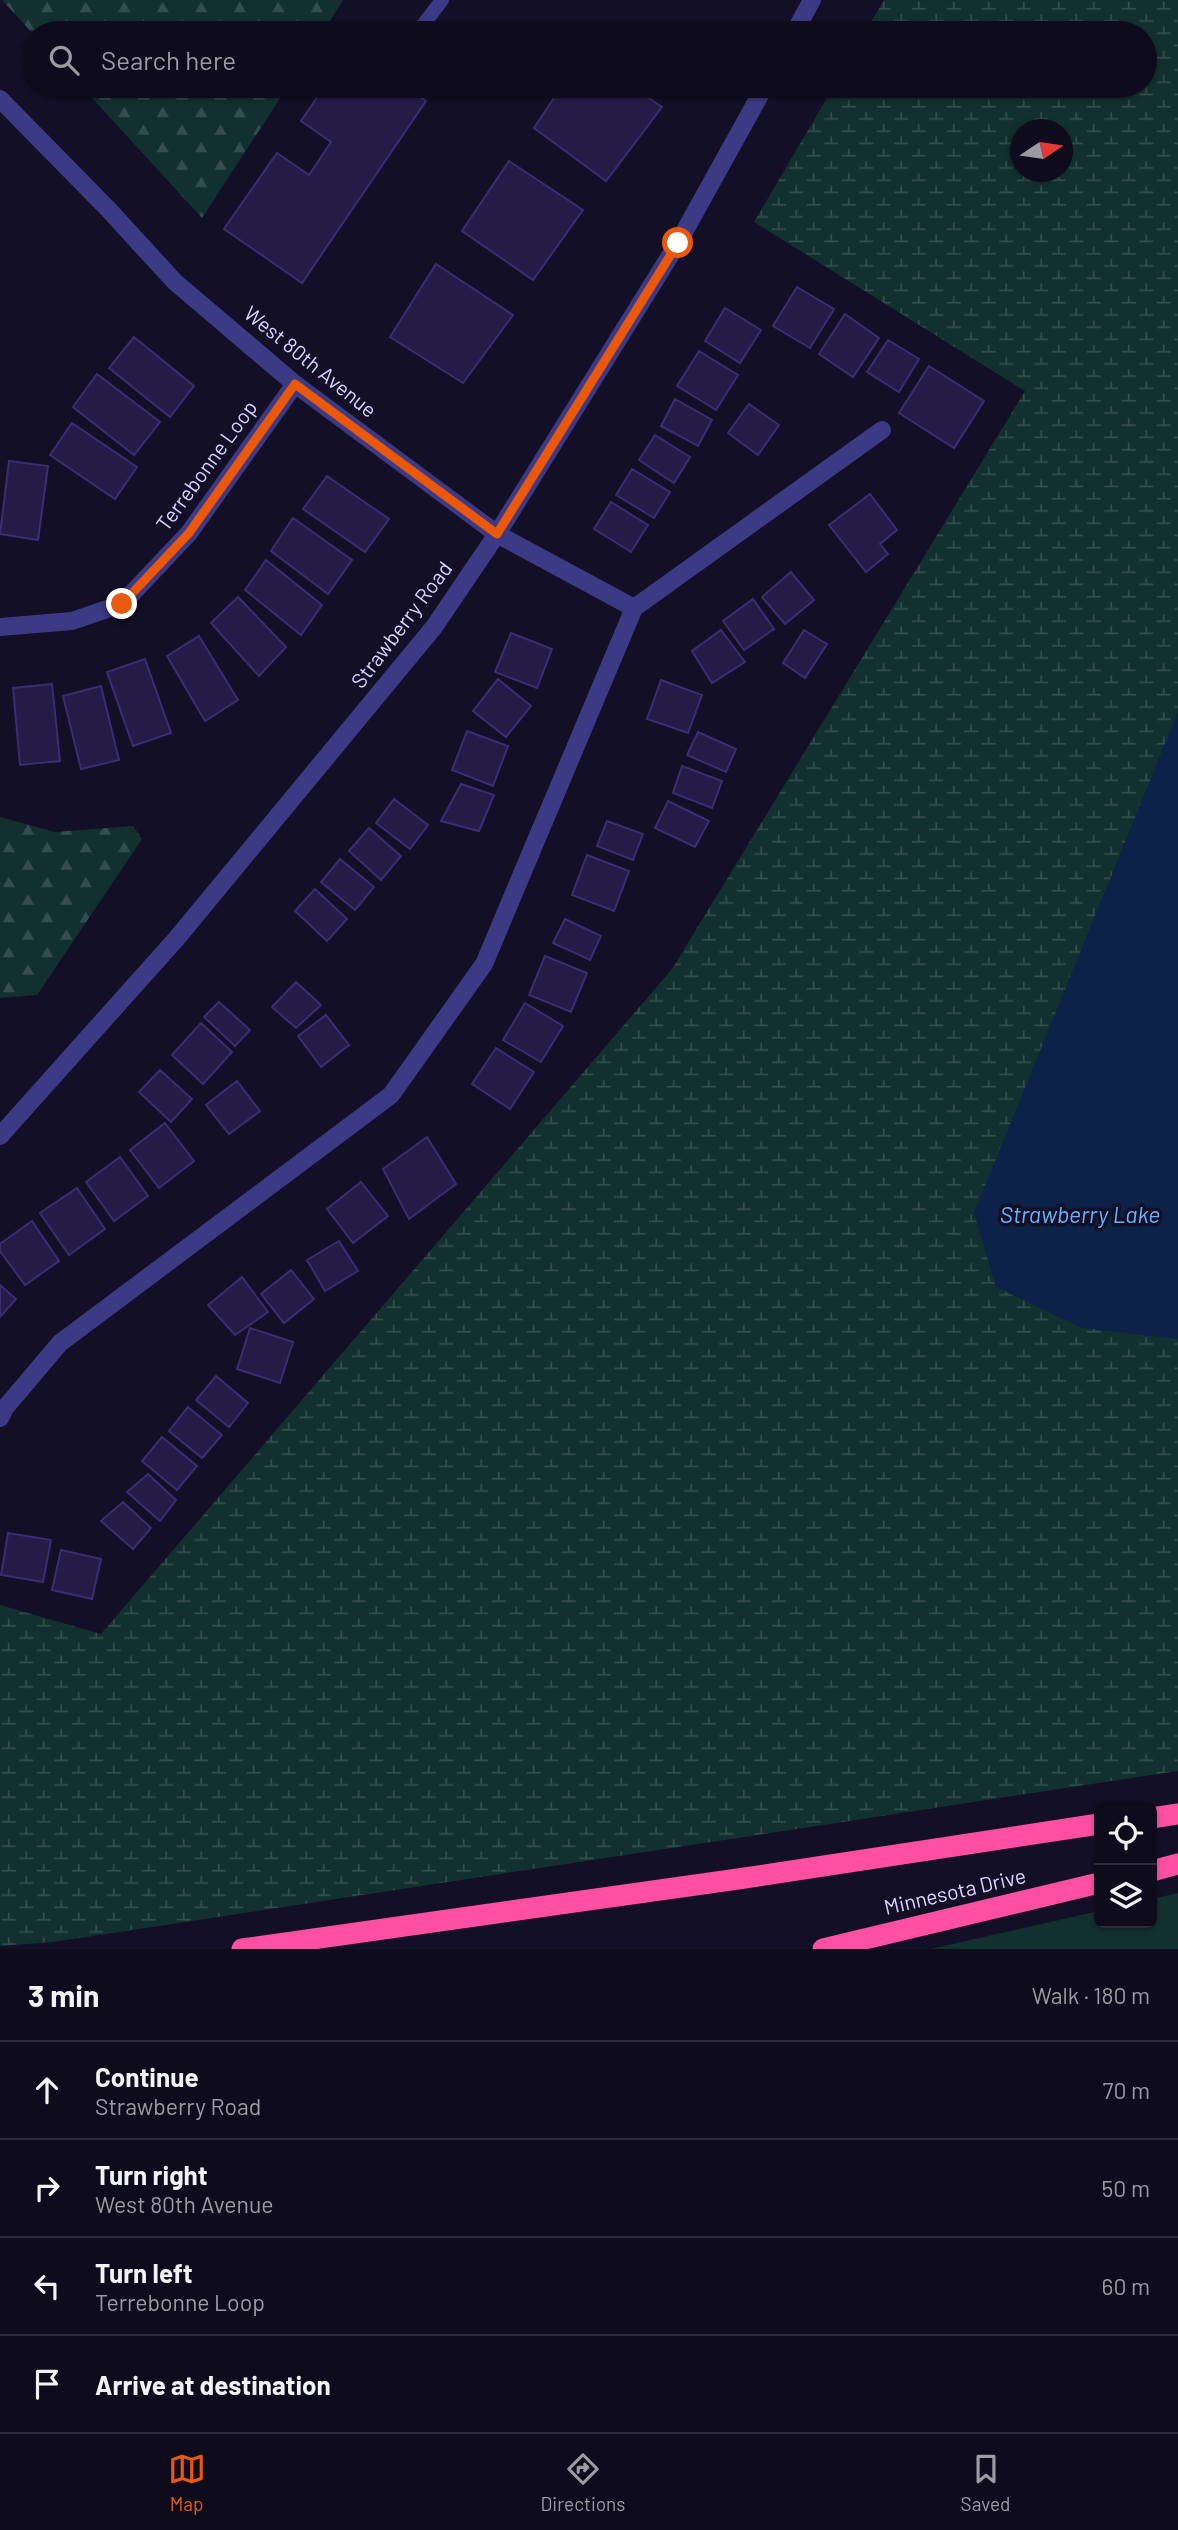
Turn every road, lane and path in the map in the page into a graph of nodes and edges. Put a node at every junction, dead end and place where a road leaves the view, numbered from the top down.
1 (443, 0) edge
2 (812, 0) edge
3 (426, 21) edge
4 (801, 21) edge
5 (758, 98) edge
6 (0, 99) edge
7 (295, 384) junction
8 (882, 430) dead end
9 (497, 534) junction
10 (634, 608) junction
11 (0, 627) edge
12 (0, 1136) edge
13 (2, 1410) edge
14 (1178, 1814) edge
15 (1157, 1817) edge
16 (1094, 1825) edge
17 (1178, 1864) edge
18 (1157, 1870) edge
19 (1094, 1884) edge
20 (242, 1949) edge
21 (822, 1949) edge

1 - 3 lane
2 - 4 street
5 - 9 street, Strawberry Road
6 - 7 street, West 80th Avenue
7 - 9 street, West 80th Avenue
7 - 11 street, Terrebonne Loop
8 - 10 street
9 - 10 street, West 80th Avenue
9 - 12 street, Strawberry Road
10 - 13 street
14 - 15 highway
16 - 20 highway
17 - 18 highway
19 - 21 highway, Minnesota Drive

